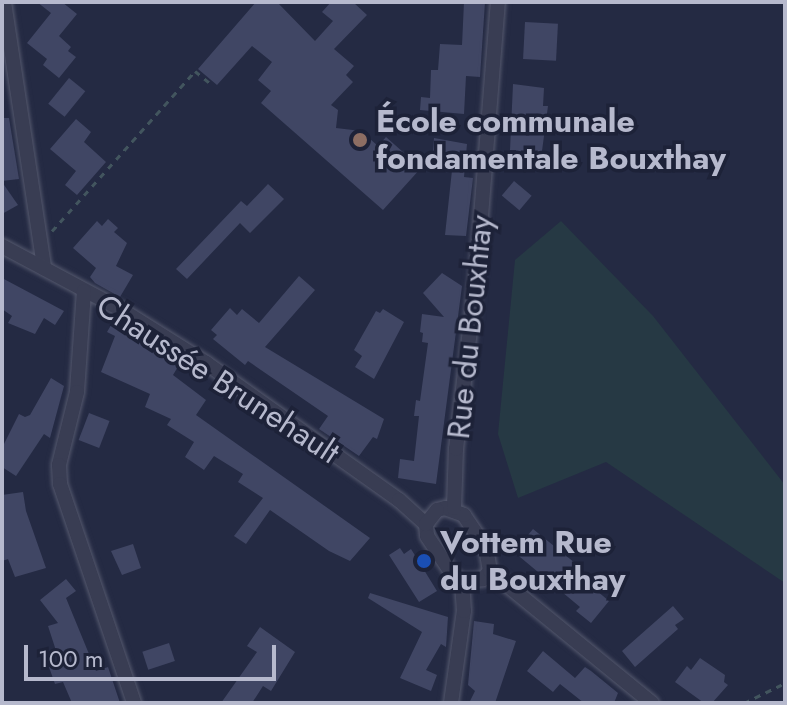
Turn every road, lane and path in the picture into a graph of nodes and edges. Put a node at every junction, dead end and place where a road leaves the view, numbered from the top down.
1 (4, 2) edge
2 (498, 2) edge
3 (212, 85) dead end
4 (41, 235) junction
5 (2, 246) edge
6 (44, 268) junction
7 (84, 291) junction
8 (454, 508) junction
9 (426, 524) junction
10 (490, 571) junction
11 (462, 581) junction
12 (785, 683) edge
13 (134, 703) edge
14 (451, 703) edge
15 (652, 703) edge
16 (744, 703) edge

1 - 4 street
2 - 8 street, Rue du Bouxhtay
3 - 4 path
4 - 6 street
5 - 6 street, Chaussée Brunehault
6 - 7 street, Chaussée Brunehault
7 - 9 street, Chaussée Brunehault
7 - 13 street
8 - 9 street
8 - 10 street
9 - 11 street, Chaussée Brunehault
10 - 11 street
10 - 15 street
11 - 14 street
12 - 16 path

